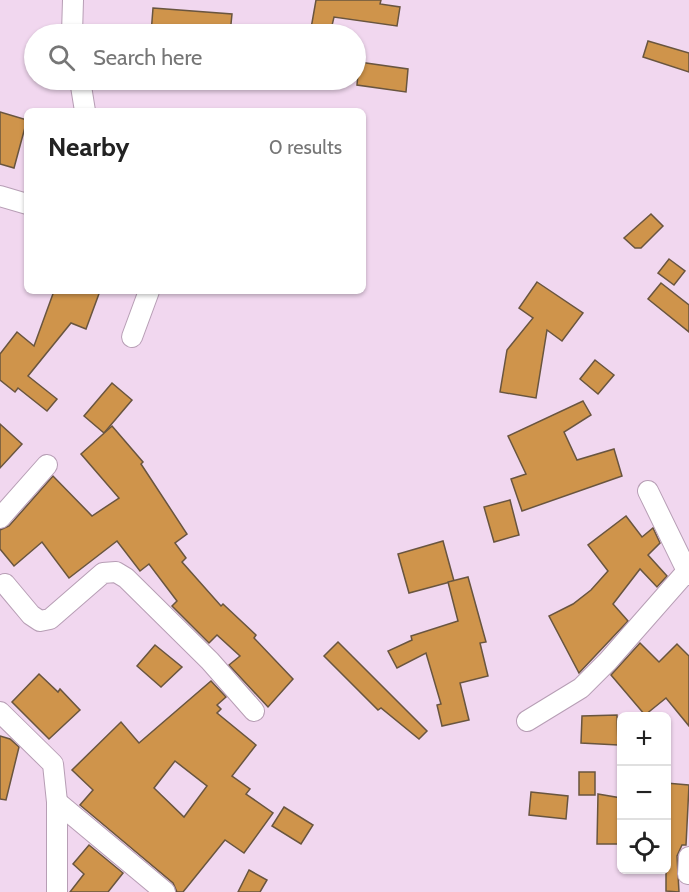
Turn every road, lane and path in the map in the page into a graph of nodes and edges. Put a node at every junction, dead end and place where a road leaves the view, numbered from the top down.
1 (73, 0) edge
2 (72, 24) edge
3 (82, 90) edge
4 (85, 108) edge
5 (0, 196) edge
6 (24, 203) edge
7 (148, 294) edge
8 (132, 338) dead end
9 (47, 465) dead end
10 (648, 491) dead end
11 (0, 518) edge
12 (688, 573) edge
13 (2, 588) edge
14 (254, 711) dead end
15 (0, 712) edge
16 (527, 722) dead end
17 (57, 802) junction
18 (57, 892) edge
19 (165, 892) edge

1 - 2 street
3 - 4 street
5 - 6 street
7 - 8 street
9 - 11 street
10 - 12 street
12 - 16 street
13 - 14 street
15 - 17 street
17 - 18 street
17 - 19 street

